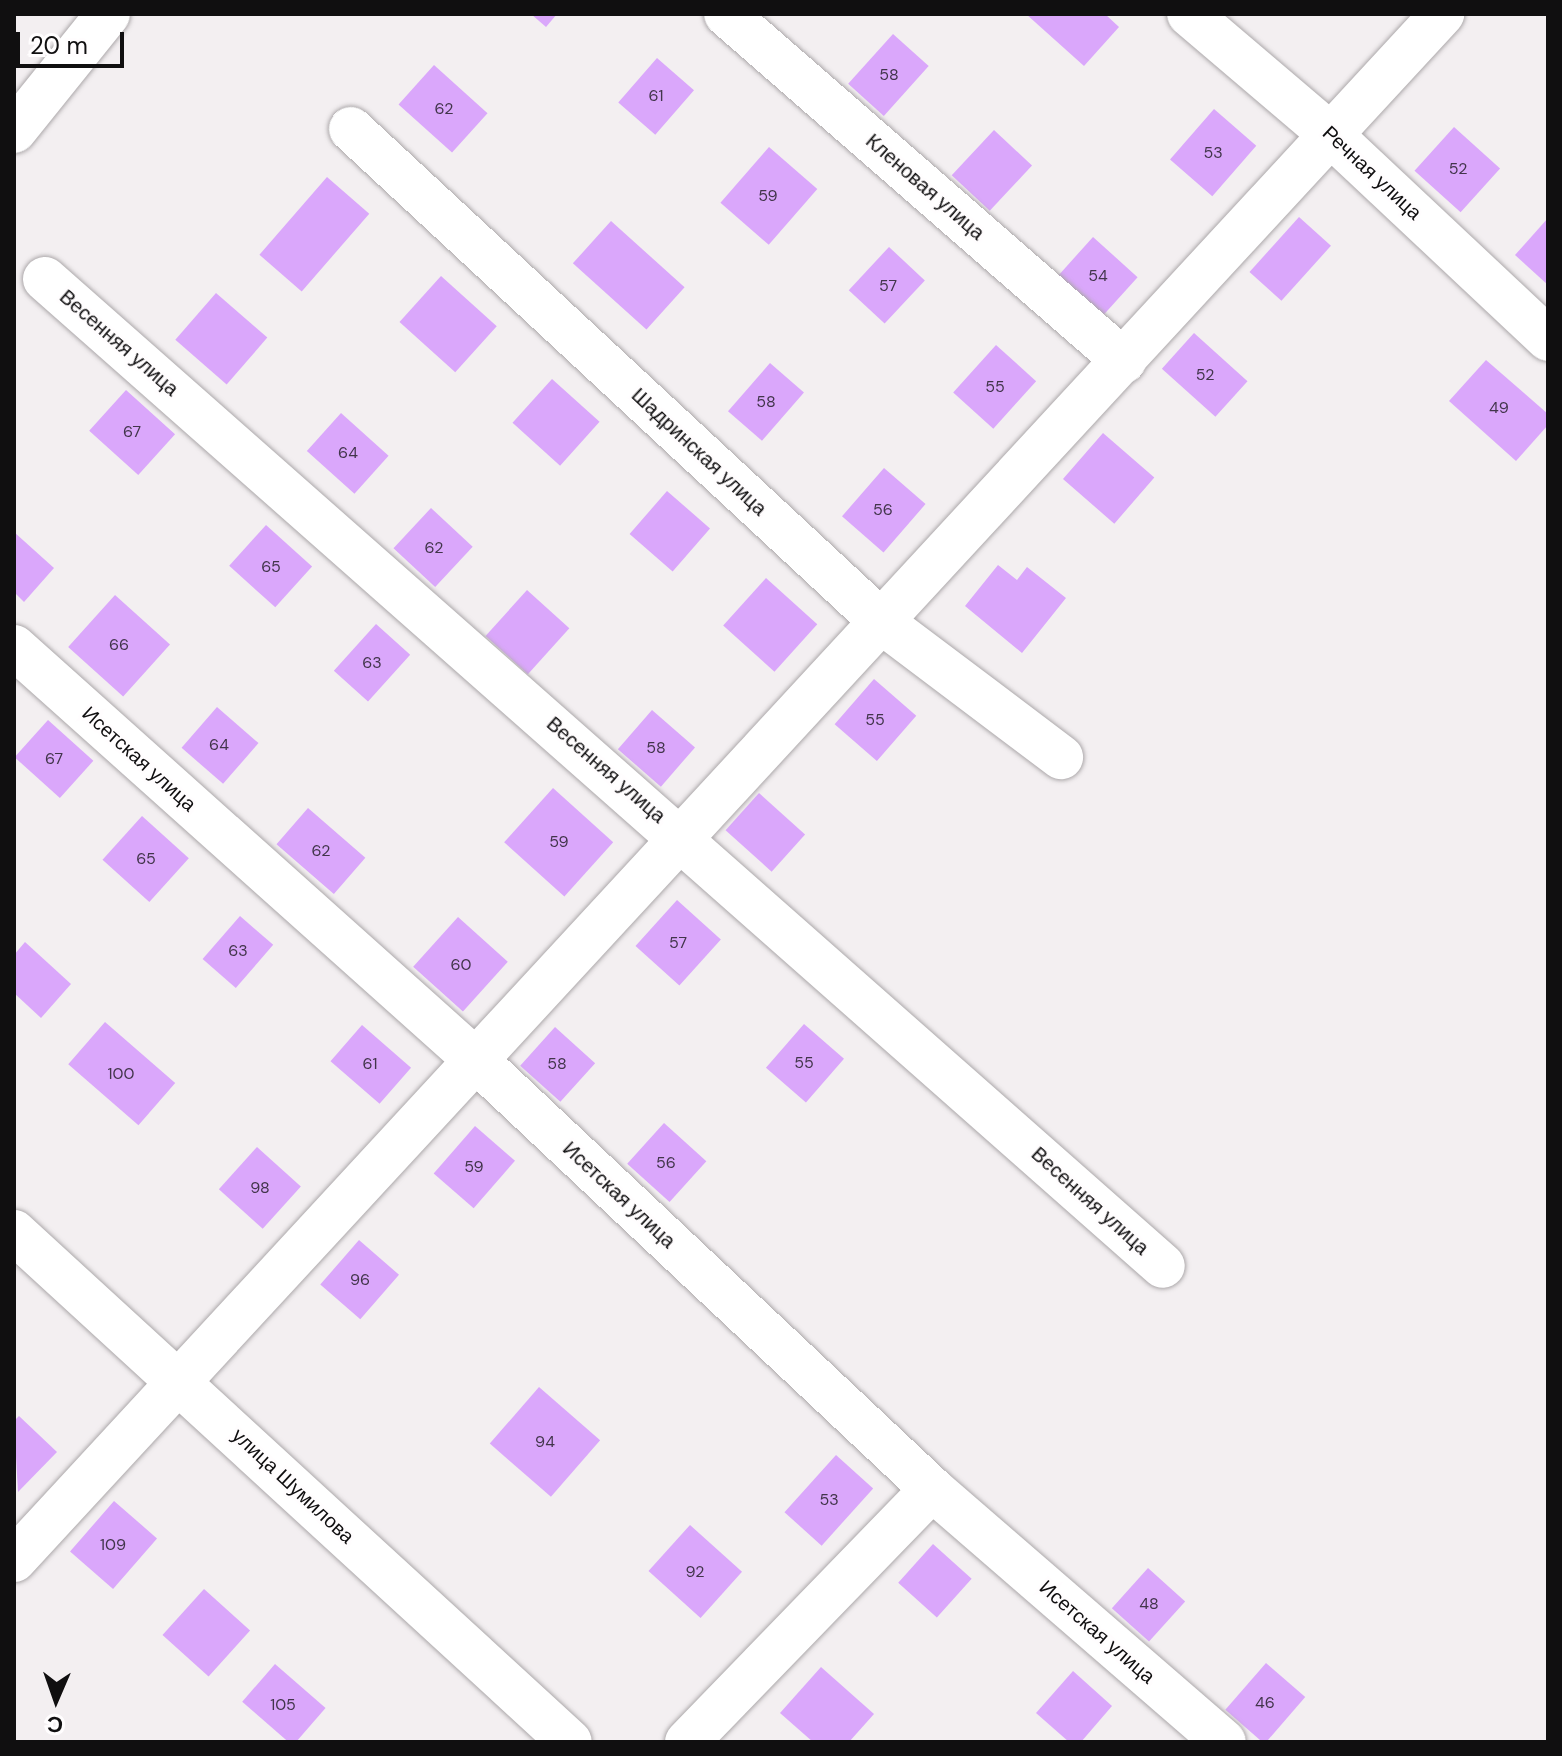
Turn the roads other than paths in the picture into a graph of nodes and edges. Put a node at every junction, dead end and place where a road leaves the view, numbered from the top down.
1 (108, 14) edge
2 (726, 14) edge
3 (1189, 14) edge
4 (1442, 14) edge
5 (351, 129) dead end
6 (14, 131) edge
7 (1331, 135) junction
8 (45, 279) dead end
9 (1548, 339) edge
10 (1124, 361) junction
11 (883, 623) junction
12 (14, 647) edge
13 (1061, 757) dead end
14 (685, 839) junction
15 (479, 1063) junction
16 (14, 1232) edge
17 (1163, 1266) dead end
18 (184, 1384) junction
19 (932, 1489) junction
20 (14, 1560) edge
21 (570, 1742) edge
22 (687, 1742) edge
23 (1224, 1742) edge

1 - 6 street
2 - 10 street, Кленовая улица
3 - 7 street, Речная улица
4 - 7 street
5 - 11 street, Шадринская улица
7 - 9 street, Речная улица
7 - 10 street
8 - 14 street, Весенняя улица
10 - 11 street
11 - 13 street, Шадринская улица
11 - 14 street
12 - 15 street, Исетская улица
14 - 15 street
14 - 17 street, Весенняя улица
15 - 18 street
15 - 19 street, Исетская улица
16 - 18 street, улица Шумилова
18 - 20 street
18 - 21 street, улица Шумилова
19 - 22 street
19 - 23 street, Исетская улица

